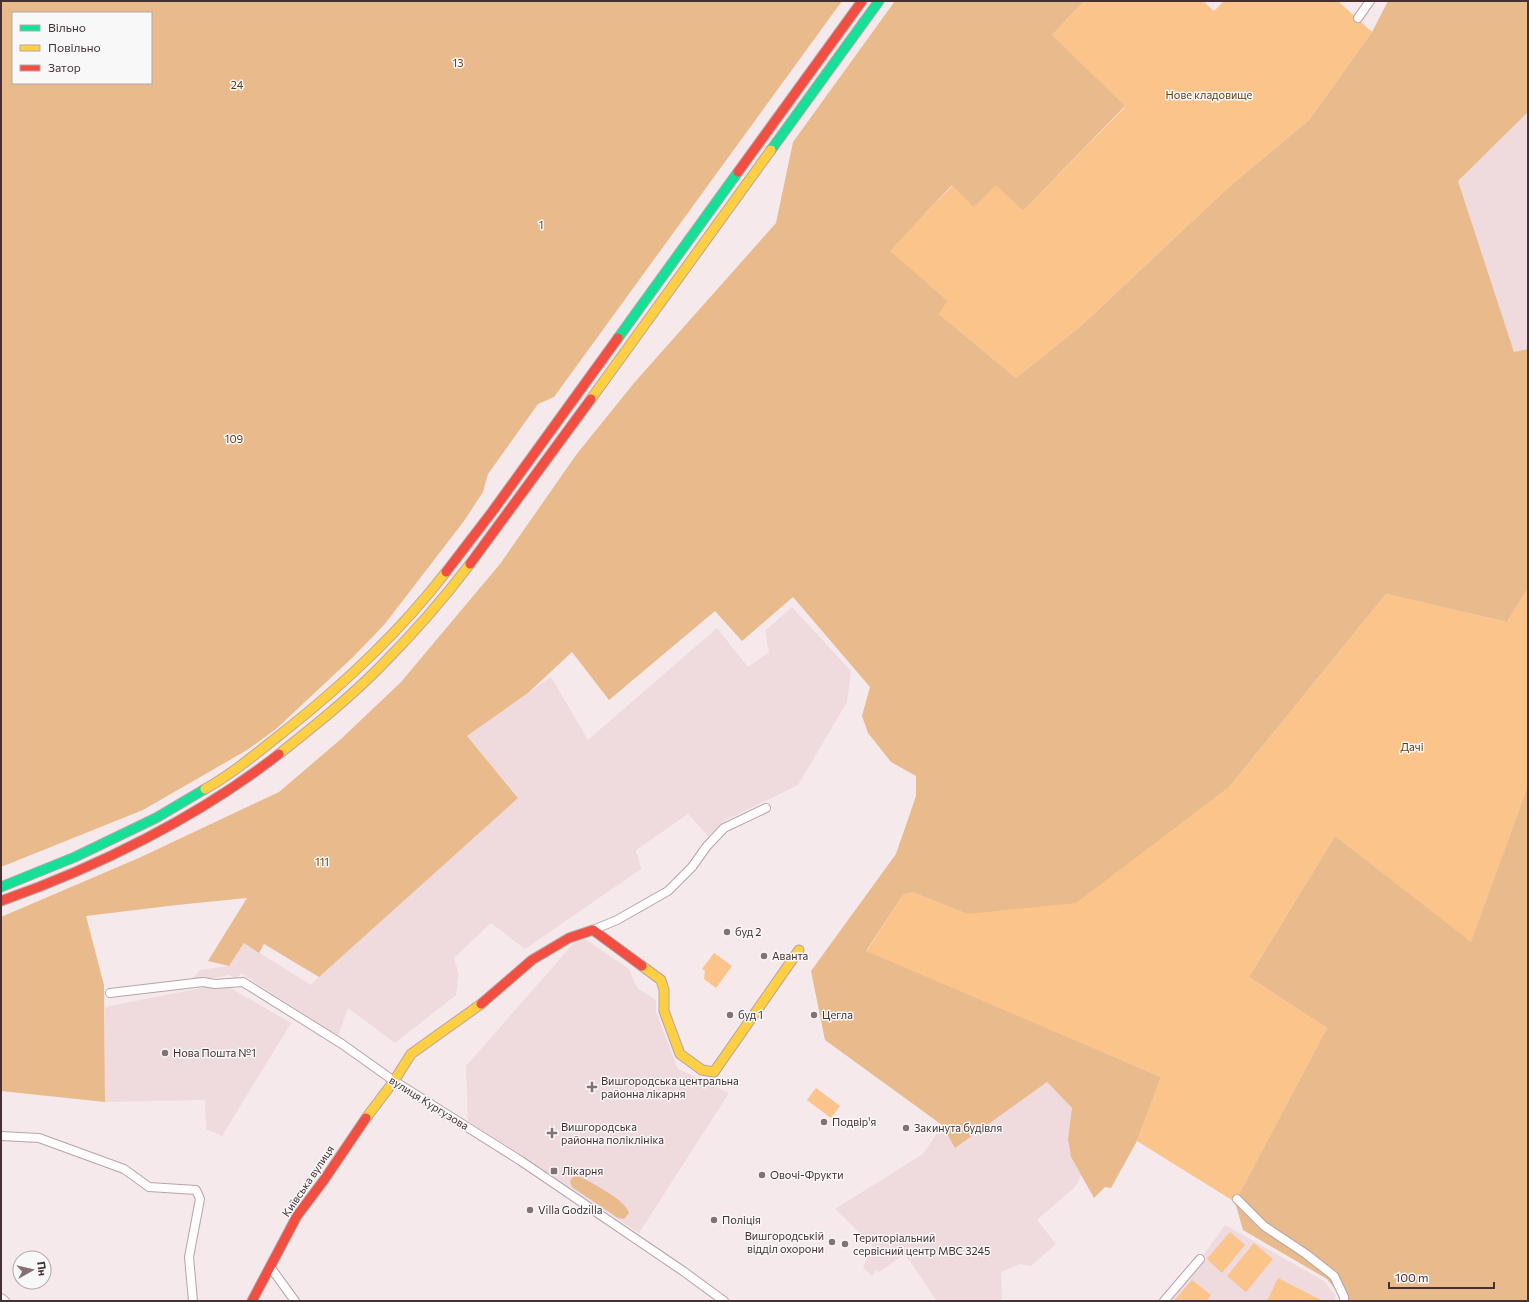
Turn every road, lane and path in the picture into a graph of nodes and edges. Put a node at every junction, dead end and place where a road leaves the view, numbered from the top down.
1 (862, 1) edge
2 (879, 1) edge
3 (1370, 1) edge
4 (1358, 18) dead end
5 (766, 808) dead end
6 (1, 887) edge
7 (1, 901) edge
8 (592, 930) junction
9 (799, 950) dead end
10 (110, 993) dead end
11 (394, 1081) junction
12 (1, 1136) edge
13 (1237, 1199) dead end
14 (1200, 1259) dead end
15 (271, 1268) junction
16 (1, 1298) edge
17 (5, 1301) edge
18 (193, 1301) edge
19 (252, 1301) edge
20 (295, 1301) edge
21 (724, 1301) edge
22 (1164, 1301) edge
23 (1344, 1301) edge

1 - 6 main road
2 - 7 main road
3 - 4 street
5 - 8 street
8 - 9 main road
8 - 11 main road, Київська вулиця
10 - 11 street, вулиця Кургузова
11 - 15 main road, Київська вулиця
11 - 21 street, вулиця Кургузова
12 - 18 street
13 - 23 street
14 - 22 street
15 - 19 main road, Київська вулиця
15 - 20 street
16 - 17 street

